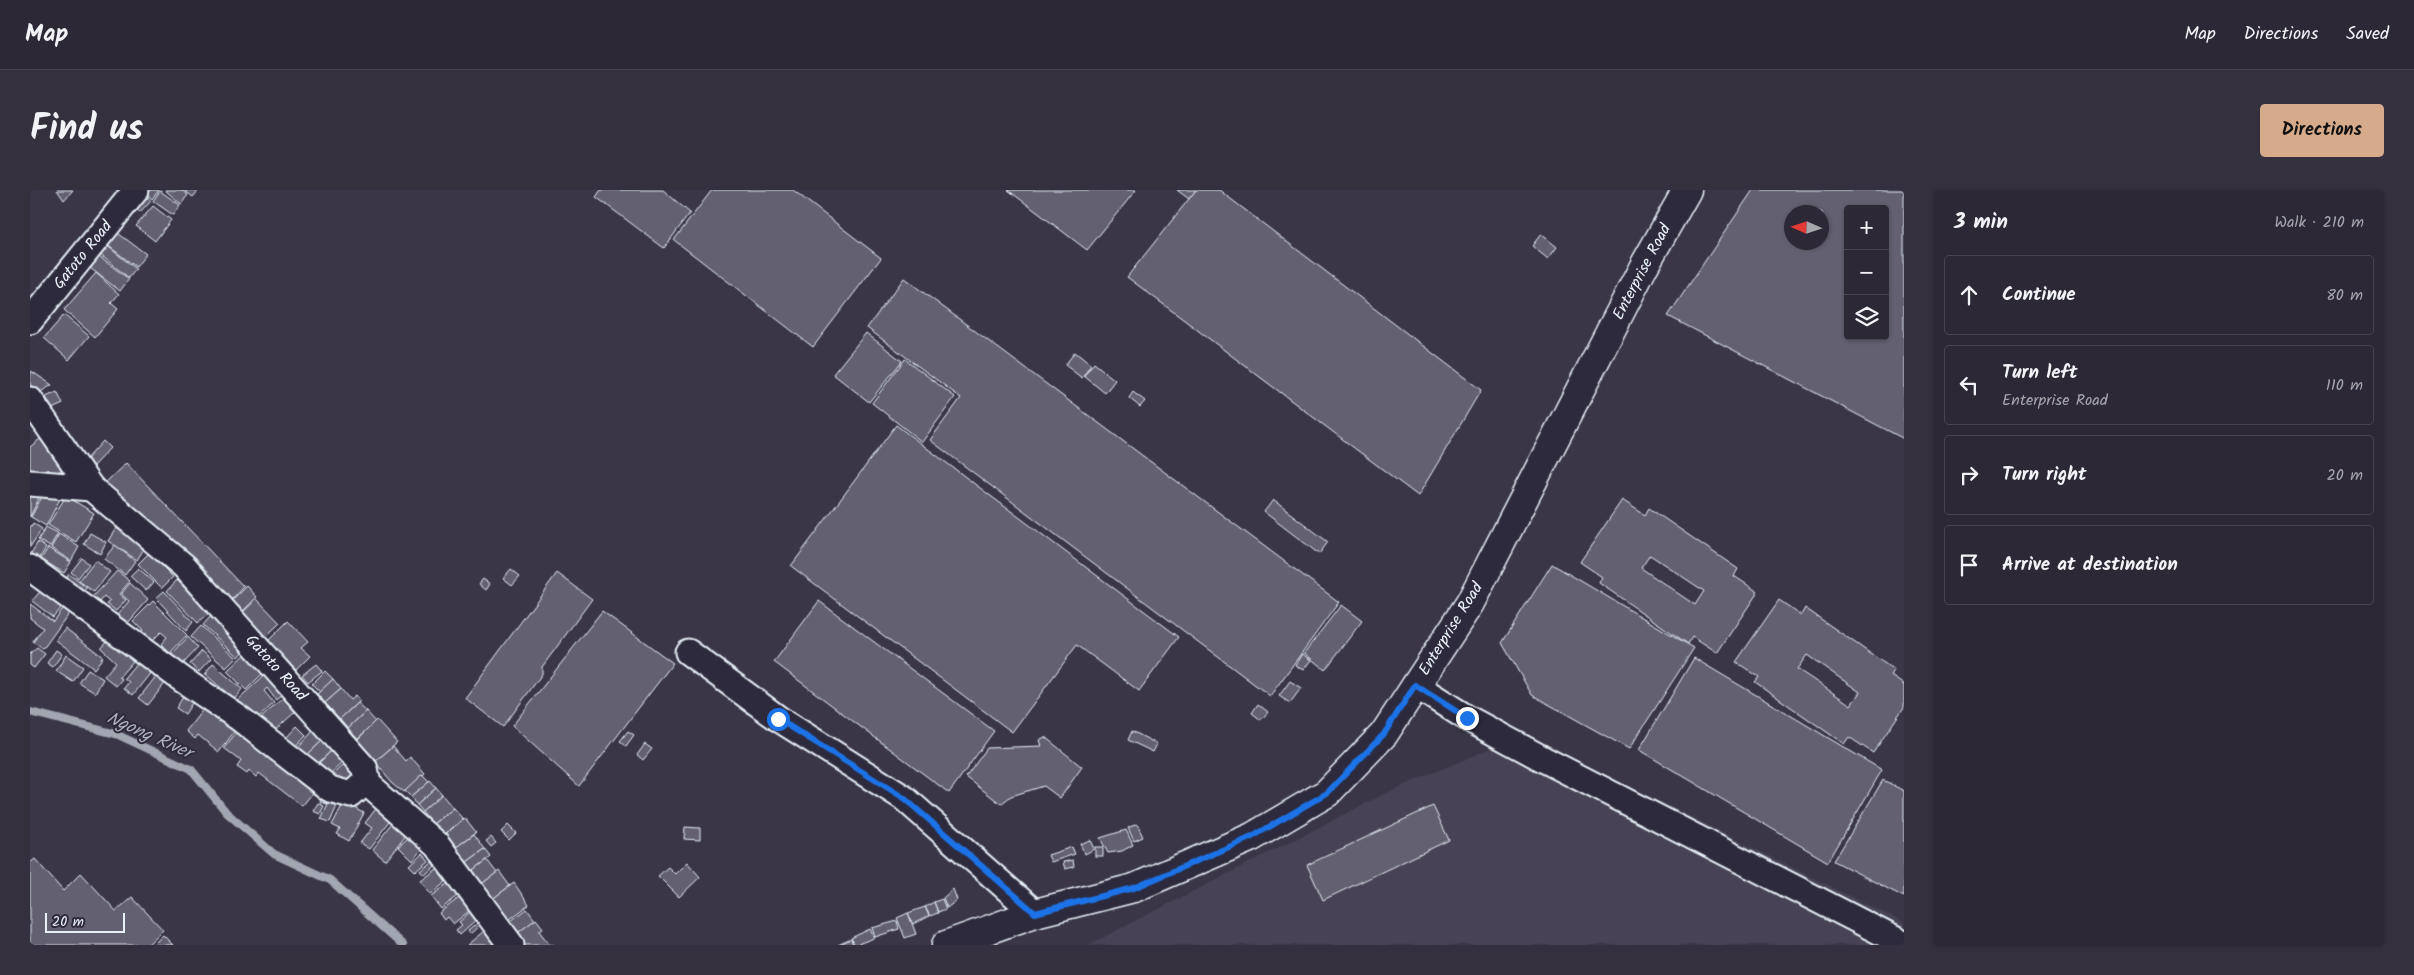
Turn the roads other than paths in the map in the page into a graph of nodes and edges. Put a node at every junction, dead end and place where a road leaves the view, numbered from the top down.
1 (136, 190) edge
2 (1687, 190) edge
3 (30, 321) edge
4 (30, 400) edge
5 (30, 483) edge
6 (91, 488) junction
7 (30, 568) edge
8 (688, 652) dead end
9 (1415, 685) junction
10 (368, 784) junction
11 (1035, 913) junction
12 (1904, 944) edge
13 (511, 945) edge
14 (946, 945) edge

1 - 3 street, Gatoto Road
2 - 9 main road, Enterprise Road
4 - 6 street, Gatoto Road
5 - 6 street
6 - 10 street, Gatoto Road
7 - 10 street
8 - 11 street
9 - 11 main road, Enterprise Road
9 - 12 street
10 - 13 street, Gatoto Road
11 - 14 main road, Enterprise Road

